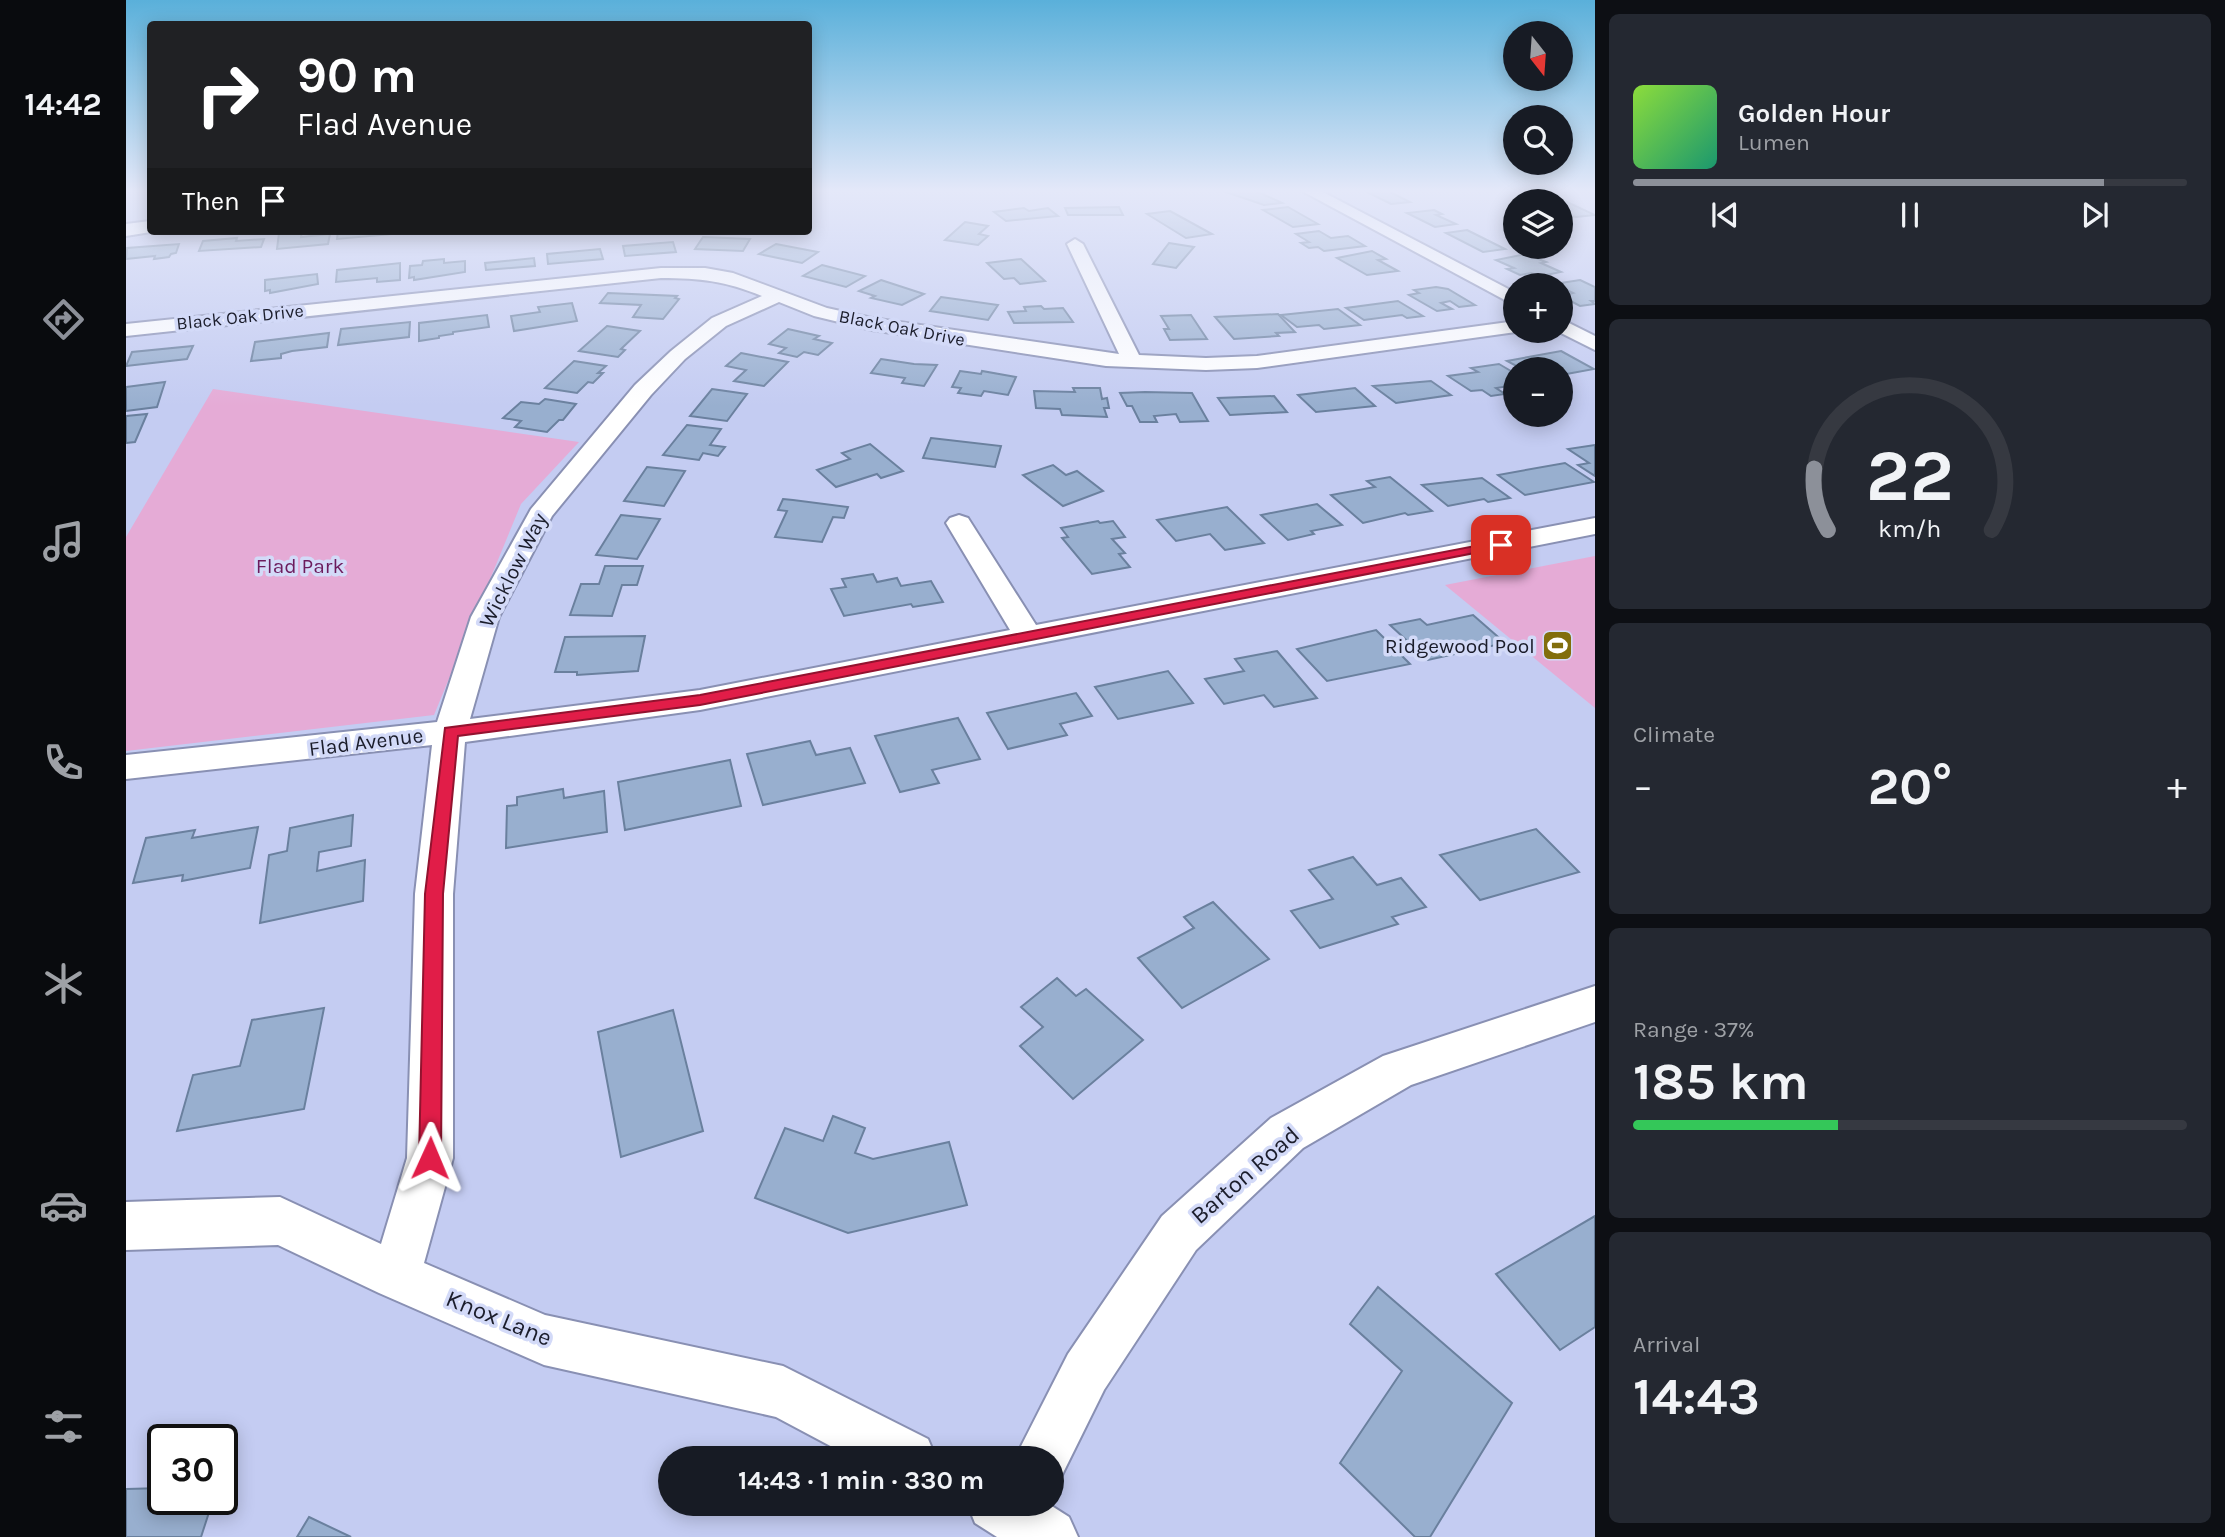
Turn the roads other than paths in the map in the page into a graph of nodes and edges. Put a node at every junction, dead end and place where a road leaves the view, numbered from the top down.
1 (1084, 263) edge
2 (1444, 263) edge
3 (1503, 294) edge
4 (777, 296) junction
5 (1503, 329) edge
6 (126, 330) edge
7 (1573, 332) edge
8 (1595, 344) edge
9 (1132, 361) junction
10 (959, 523) dead end
11 (1595, 526) edge
12 (1028, 636) junction
13 (450, 732) junction
14 (126, 767) edge
15 (1595, 1004) edge
16 (126, 1226) edge
17 (396, 1276) junction
18 (886, 1446) edge
19 (1048, 1446) edge

1 - 9 street
2 - 3 street
4 - 6 street, Black Oak Drive
4 - 9 street, Black Oak Drive
4 - 13 street, Wicklow Way
5 - 9 street, Black Oak Drive
7 - 8 street
10 - 12 street
11 - 12 street, Flad Avenue
12 - 13 street, Flad Avenue
13 - 14 street, Flad Avenue
13 - 17 street, Wicklow Way
15 - 19 street, Barton Road
16 - 17 street, Knox Lane
17 - 18 street, Knox Lane

